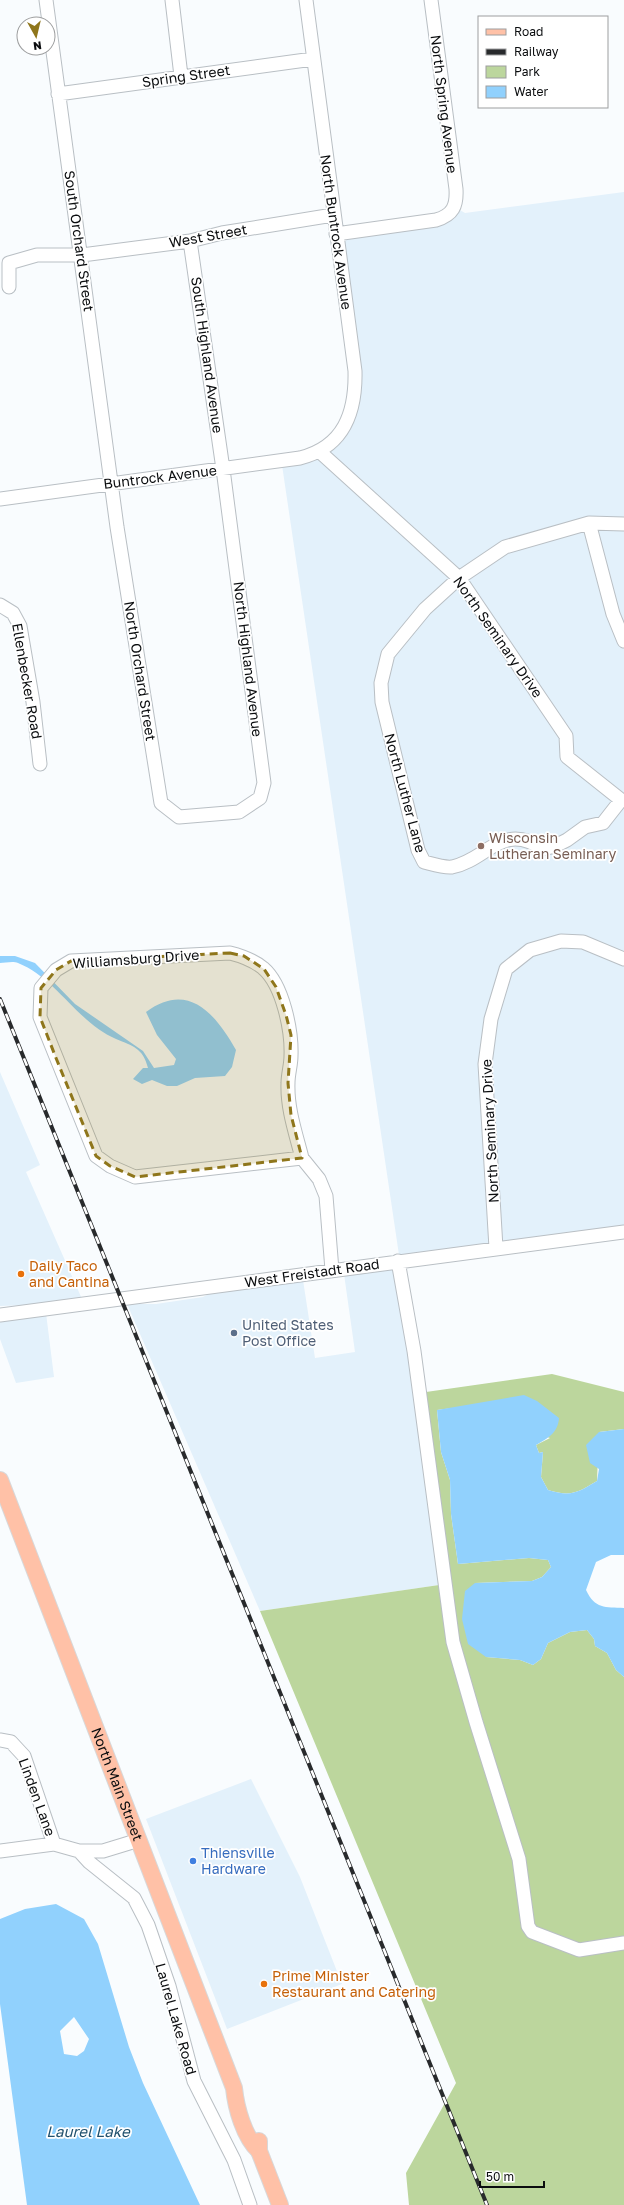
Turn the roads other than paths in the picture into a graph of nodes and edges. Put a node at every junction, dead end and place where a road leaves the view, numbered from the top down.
1 (46, 0) edge
2 (172, 0) edge
3 (306, 0) edge
4 (431, 0) edge
5 (313, 59) junction
6 (182, 76) junction
7 (58, 94) junction
8 (333, 215) junction
9 (336, 234) junction
10 (190, 241) junction
11 (82, 255) junction
12 (9, 287) dead end
13 (320, 452) junction
14 (223, 469) junction
15 (112, 483) junction
16 (0, 499) edge
17 (589, 523) junction
18 (624, 524) edge
19 (459, 578) junction
20 (0, 605) edge
21 (624, 641) edge
22 (40, 764) dead end
23 (621, 800) joint
24 (213, 815) joint
25 (624, 959) edge
26 (302, 1158) junction
27 (624, 1232) edge
28 (496, 1248) junction
29 (398, 1261) junction
30 (332, 1270) junction
31 (0, 1315) edge
32 (0, 1480) edge
33 (4, 1502) edge
34 (0, 1740) edge
35 (139, 1840) junction
36 (54, 1844) junction
37 (0, 1851) edge
38 (78, 1851) junction
39 (624, 1943) edge
40 (250, 2205) edge
41 (280, 2205) edge

1 - 7 street, South Orchard Street
2 - 6 street
3 - 5 street, North Buntrock Avenue
4 - 9 street, North Spring Avenue
5 - 6 street, Spring Street
5 - 8 street, North Buntrock Avenue
6 - 7 street, Spring Street
7 - 11 street, South Orchard Street
8 - 9 street, North Buntrock Avenue
8 - 10 street, West Street
9 - 13 street, North Buntrock Avenue
10 - 11 street, West Street
10 - 14 street, South Highland Avenue
11 - 12 street, West Street
11 - 15 street, South Orchard Street
13 - 14 street, Buntrock Avenue
13 - 19 street, North Seminary Drive
14 - 15 street, Buntrock Avenue
14 - 24 street, North Highland Avenue
15 - 16 street, Buntrock Avenue
15 - 24 street, North Orchard Street
17 - 18 street
17 - 19 street
17 - 21 street
19 - 23 street, North Seminary Drive
19 - 23 street, North Luther Lane
20 - 22 street, Ellenbecker Road
25 - 28 street, North Seminary Drive
26 - 26 street, Williamsburg Drive
26 - 30 street, Williamsburg Drive
27 - 28 street, West Freistadt Road
28 - 29 street, West Freistadt Road
29 - 30 street, West Freistadt Road
29 - 39 street
30 - 31 street, West Freistadt Road
32 - 33 main road, North Main Street
33 - 35 main road, North Main Street
34 - 36 street, Linden Lane
35 - 38 street
35 - 41 main road, North Main Street
36 - 37 street
36 - 38 street
38 - 40 street, Laurel Lake Road

